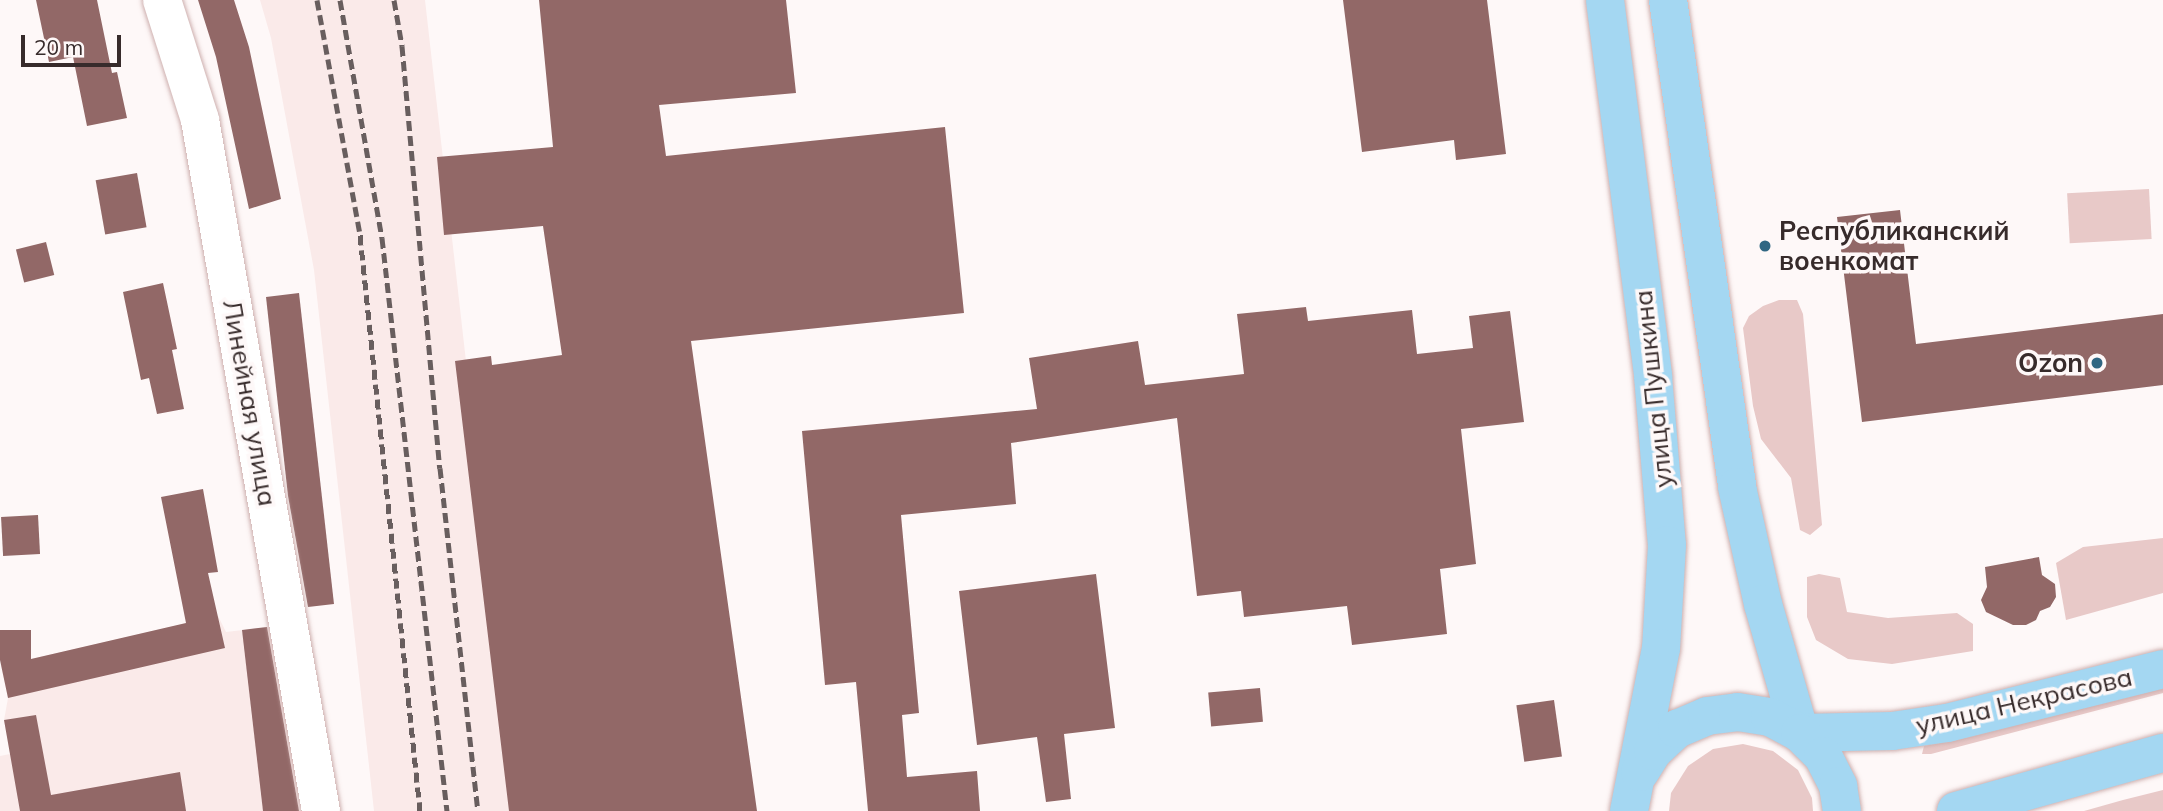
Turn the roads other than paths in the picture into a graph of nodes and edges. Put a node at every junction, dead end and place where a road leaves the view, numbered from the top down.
1 (162, 0) edge
2 (1605, 0) edge
3 (1668, 0) edge
4 (2163, 669) edge
5 (1800, 733) junction
6 (2163, 753) edge
7 (1633, 795) edge
8 (321, 811) edge
9 (1603, 811) edge
10 (1842, 811) edge
11 (1956, 811) edge

1 - 8 street, Линейная улица
2 - 7 main road, улица Пушкина
3 - 5 main road
4 - 5 main road, улица Некрасова
5 - 7 main road
5 - 10 main road
6 - 11 main road
7 - 9 main road

